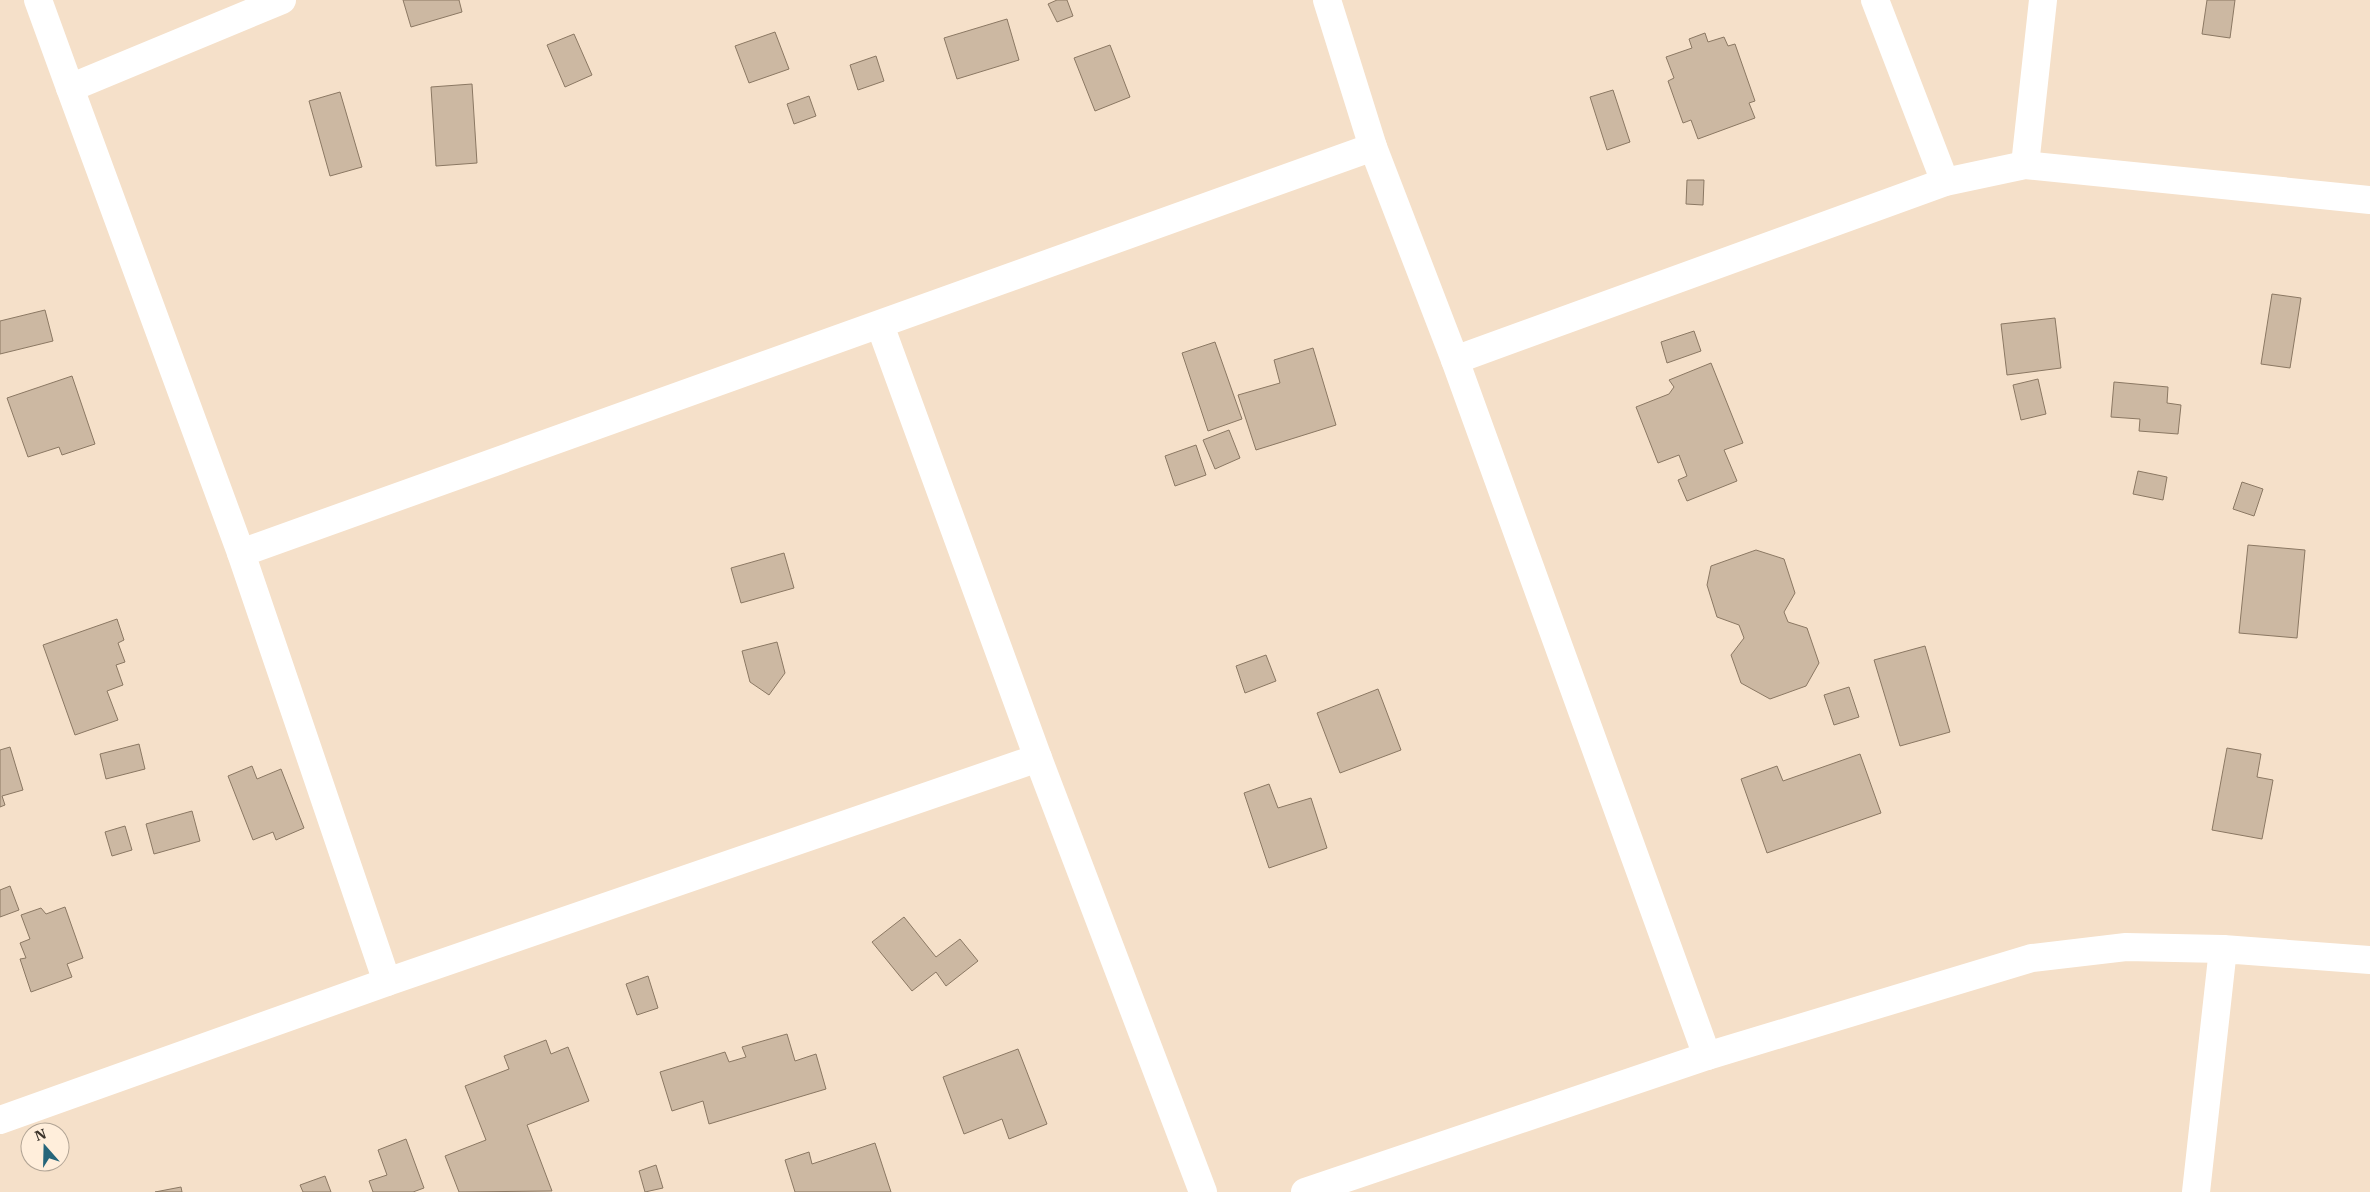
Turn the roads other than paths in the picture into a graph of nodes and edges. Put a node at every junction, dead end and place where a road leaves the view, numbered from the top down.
1 (38, 0) edge
2 (282, 0) edge
3 (1327, 0) edge
4 (1875, 0) edge
5 (2043, 0) edge
6 (70, 88) junction
7 (1373, 147) junction
8 (2025, 165) junction
9 (1945, 182) junction
10 (2370, 200) edge
11 (880, 325) junction
12 (1455, 360) junction
13 (241, 553) junction
14 (1038, 758) junction
15 (2223, 949) junction
16 (2367, 958) edge
17 (387, 982) junction
18 (1707, 1056) junction
19 (0, 1120) edge
20 (1340, 1186) edge
21 (1203, 1192) edge
22 (1304, 1192) edge
23 (2196, 1192) edge

1 - 6 street
2 - 6 street
3 - 7 street
4 - 9 street
5 - 8 street
6 - 13 street
7 - 11 street
7 - 12 street
8 - 9 street
8 - 10 street
9 - 12 street
11 - 13 street
11 - 14 street
12 - 18 street
13 - 17 street
14 - 17 street
14 - 21 street
15 - 16 street
15 - 18 street
15 - 23 street
17 - 19 street
18 - 20 street
20 - 22 street

